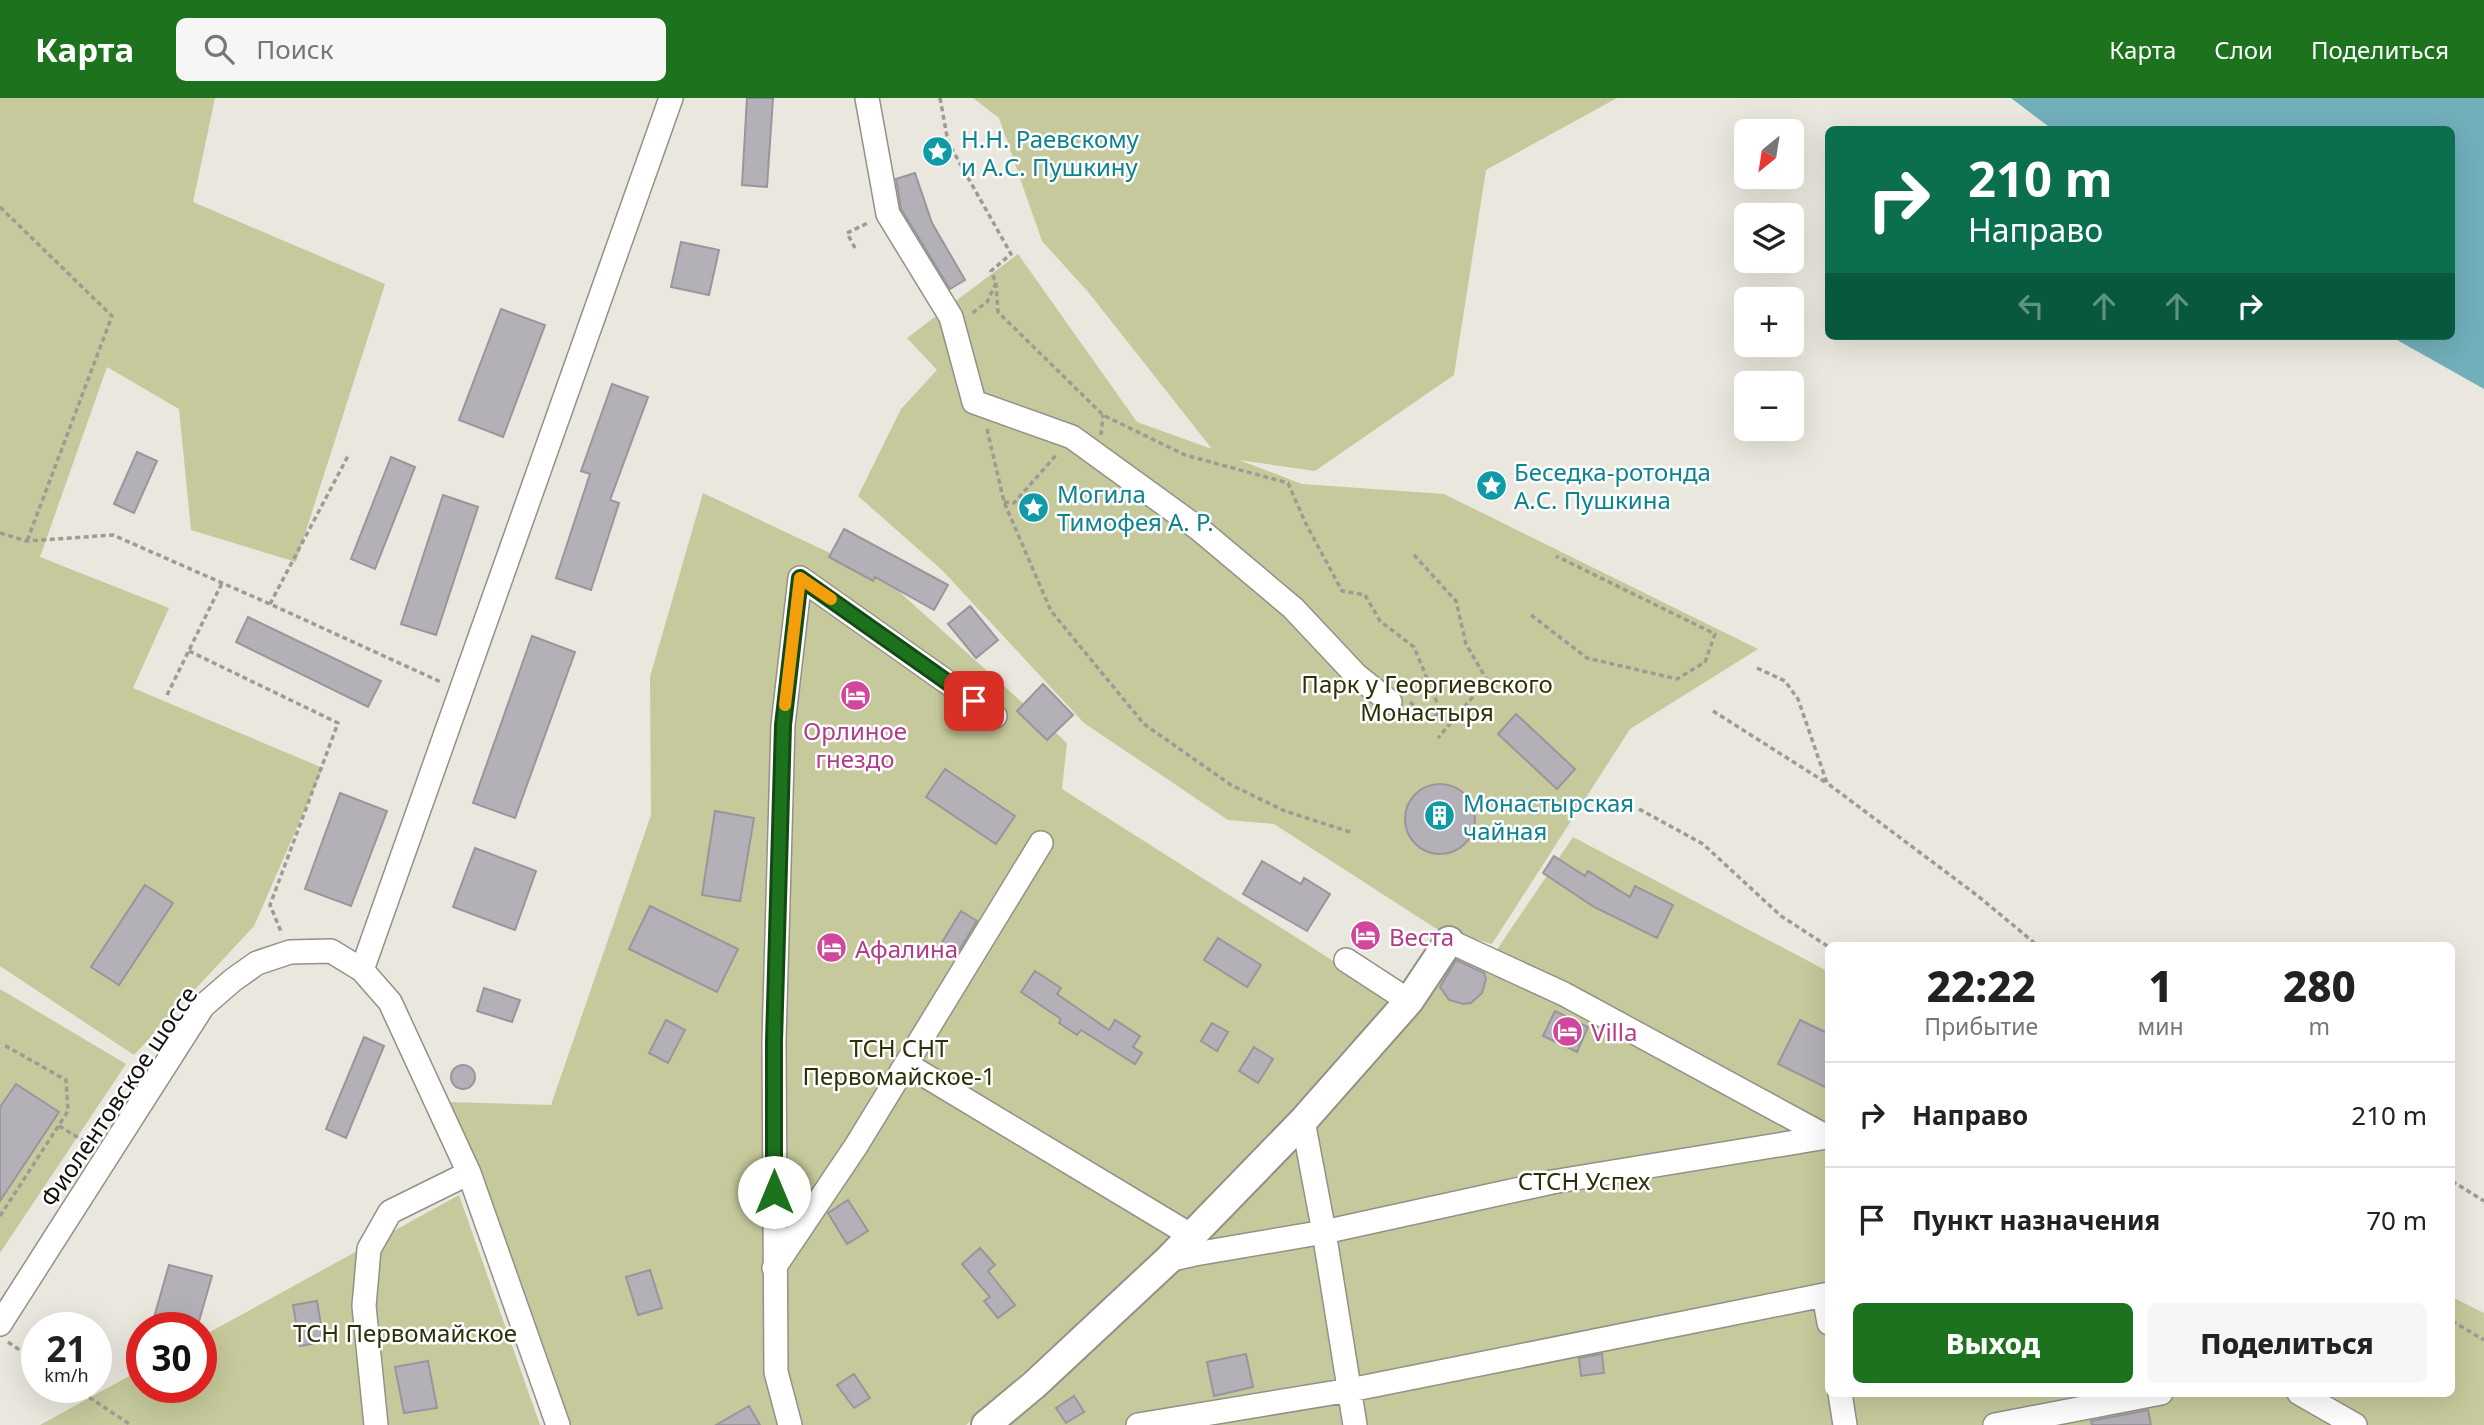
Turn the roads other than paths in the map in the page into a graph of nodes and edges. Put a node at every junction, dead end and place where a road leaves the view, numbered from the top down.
1 (671, 98) edge
2 (867, 98) edge
3 (1395, 698) road end
4 (995, 716) dead end
5 (1041, 843) dead end
6 (1449, 941) joint
7 (1346, 960) dead end
8 (362, 970) junction
9 (1409, 1001) junction
10 (906, 1064) junction
11 (1303, 1121) junction
12 (1825, 1135) edge
13 (1825, 1137) edge
14 (470, 1173) junction
15 (1324, 1232) junction
16 (1192, 1236) junction
17 (1168, 1261) junction
18 (774, 1268) junction
19 (1825, 1295) edge
20 (0, 1324) edge
21 (1350, 1390) junction
22 (1841, 1397) edge
23 (2140, 1397) edge
24 (2304, 1397) edge
25 (2329, 1419) edge
26 (376, 1425) edge
27 (558, 1425) edge
28 (790, 1425) edge
29 (986, 1425) edge
30 (1138, 1425) edge
31 (1355, 1425) edge
32 (1845, 1425) edge
33 (1994, 1425) edge
34 (2355, 1425) edge

1 - 8 street
2 - 3 street
4 - 18 street
5 - 10 street
6 - 9 main road
6 - 12 street
7 - 9 street
8 - 14 street, Фиолентовское шоссе
8 - 20 street, Фиолентовское шоссе
9 - 11 main road
10 - 16 street
10 - 18 street
11 - 15 street
11 - 16 main road
13 - 15 street
14 - 26 street
14 - 27 street, Фиолентовское шоссе
15 - 17 street
15 - 21 street
16 - 17 main road
17 - 29 main road
18 - 28 street
19 - 21 street
21 - 30 street
21 - 31 street
22 - 32 street
23 - 33 street
24 - 25 street
25 - 34 street

